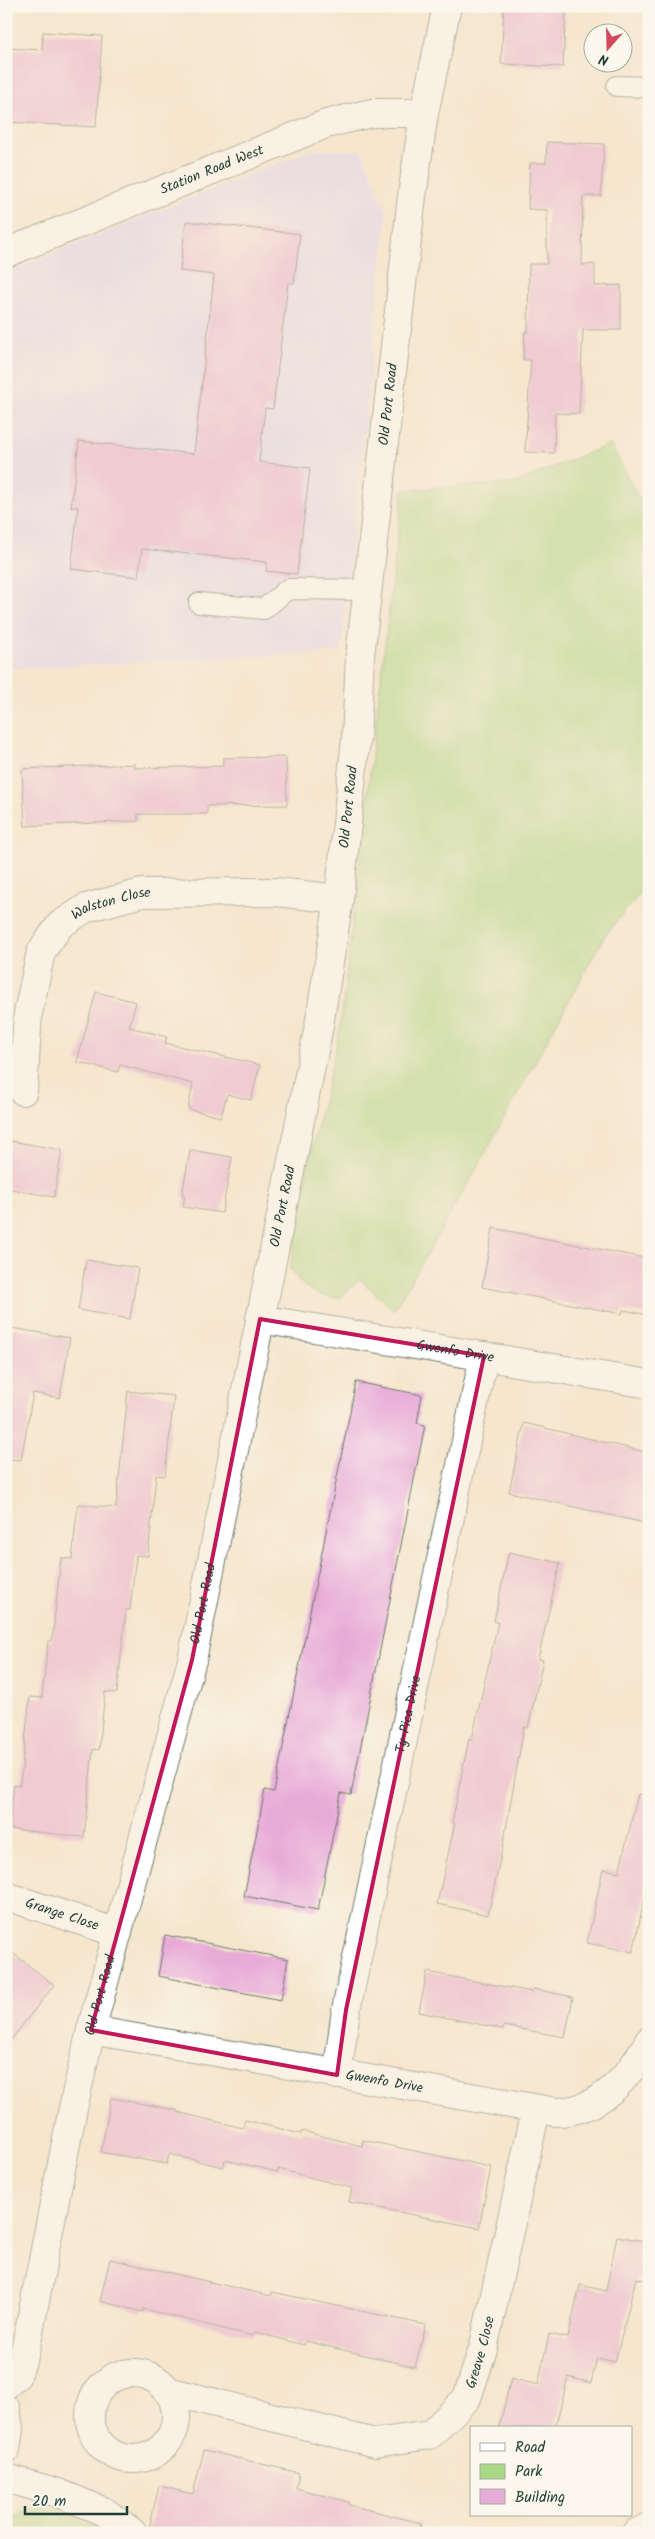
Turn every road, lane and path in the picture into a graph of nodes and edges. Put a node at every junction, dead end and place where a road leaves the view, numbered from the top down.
1 (447, 6) edge
2 (617, 86) dead end
3 (649, 87) edge
4 (424, 113) junction
5 (6, 253) edge
6 (367, 590) junction
7 (199, 603) dead end
8 (339, 899) junction
9 (23, 1091) dead end
10 (260, 1319) junction
11 (484, 1356) junction
12 (649, 1384) edge
13 (6, 1896) edge
14 (118, 1933) junction
15 (91, 2030) junction
16 (649, 2041) edge
17 (337, 2075) junction
18 (536, 2110) junction
19 (6, 2385) edge
20 (168, 2391) dead end
21 (6, 2409) edge
22 (6, 2449) edge
23 (6, 2478) edge
24 (649, 2527) edge
25 (133, 2533) edge
26 (636, 2533) edge

1 - 4 street, Old Port Road
2 - 3 lane
4 - 5 street, Station Road West
4 - 6 street, Old Port Road
6 - 7 lane
6 - 8 street, Old Port Road
8 - 9 street, Walston Close
8 - 10 street, Old Port Road
10 - 11 street, Gwenfo Drive
10 - 14 street, Old Port Road
11 - 12 street, Gwenfo Drive
11 - 17 street, Ty-Pica Drive
13 - 14 street, Grange Close
14 - 15 street, Old Port Road
15 - 17 street, Gwenfo Drive
15 - 19 street, Old Port Road
16 - 18 street, Gwenfo Drive
17 - 18 street, Gwenfo Drive
18 - 20 street, Greave Close
21 - 22 street
23 - 25 street
24 - 26 street

